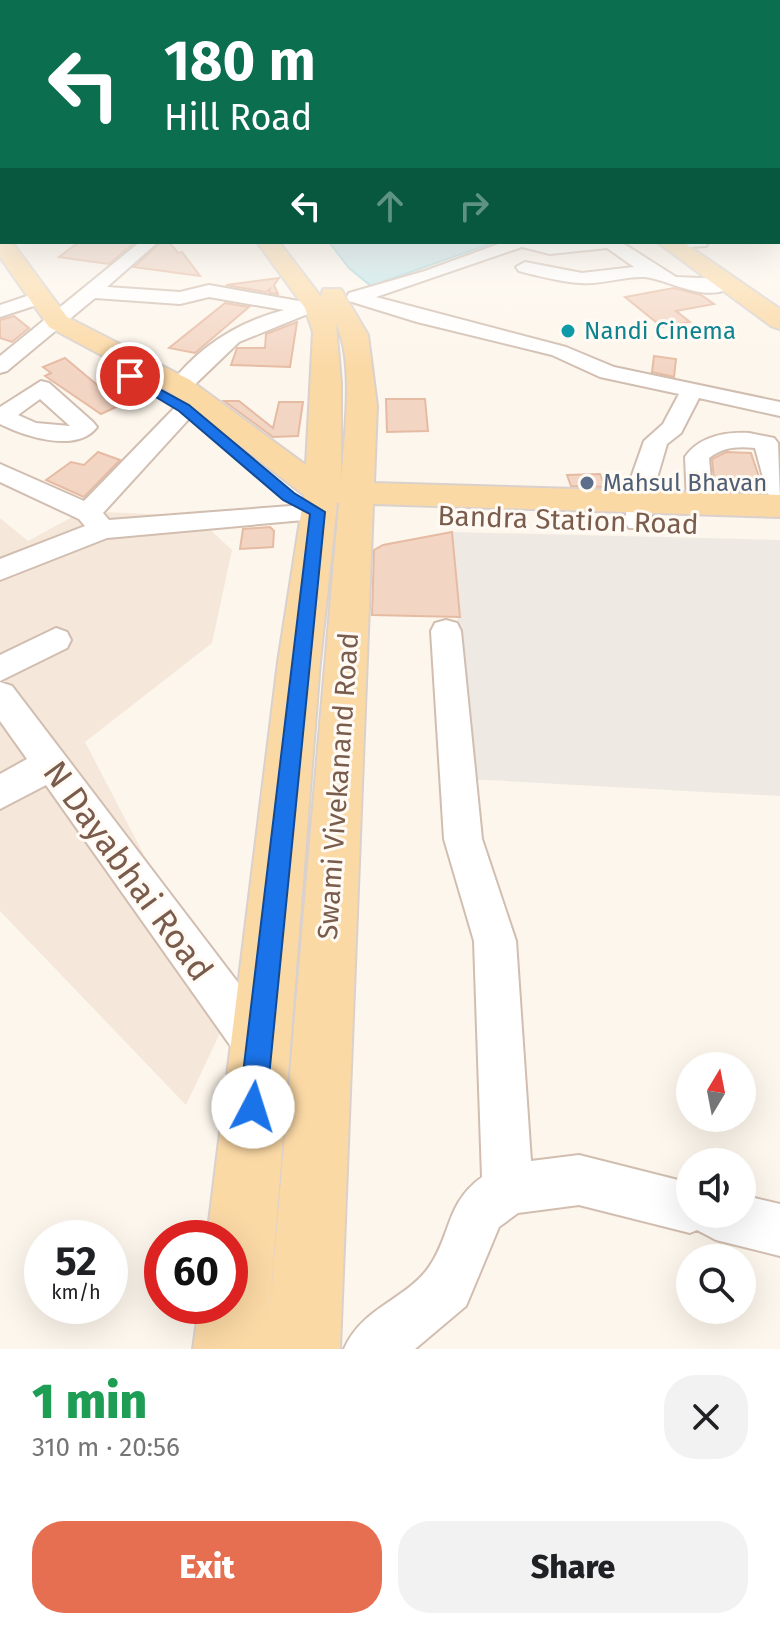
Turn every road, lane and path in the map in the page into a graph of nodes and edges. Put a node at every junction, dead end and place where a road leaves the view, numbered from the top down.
1 (1, 244) edge
2 (148, 244) edge
3 (270, 244) edge
4 (294, 244) edge
5 (516, 244) edge
6 (527, 244) edge
7 (594, 244) edge
8 (610, 244) edge
9 (682, 244) edge
10 (682, 244) edge
11 (525, 267) dead end
12 (650, 271) junction
13 (0, 275) edge
14 (725, 284) junction
15 (94, 292) junction
16 (21, 304) edge
17 (330, 304) junction
18 (780, 313) edge
19 (780, 321) edge
20 (54, 325) junction
21 (0, 362) edge
22 (691, 392) junction
23 (187, 398) junction
24 (780, 409) edge
25 (324, 441) junction
26 (261, 448) junction
27 (0, 472) edge
28 (780, 492) edge
29 (700, 502) junction
30 (337, 503) junction
31 (780, 506) edge
32 (639, 511) junction
33 (95, 521) junction
34 (780, 526) edge
35 (0, 570) edge
36 (326, 625) junction
37 (446, 631) dead end
38 (56, 640) dead end
39 (0, 669) edge
40 (0, 695) edge
41 (50, 764) junction
42 (0, 793) edge
43 (258, 1046) junction
44 (508, 1189) junction
45 (676, 1204) edge
46 (756, 1224) edge
47 (780, 1230) edge
48 (230, 1349) edge
49 (303, 1349) edge
50 (372, 1349) edge

1 - 16 main road
2 - 15 street
3 - 17 main road, Swami Vivekanand Road
4 - 17 main road, Swami Vivekanand Road
5 - 17 street
6 - 7 street
8 - 12 street
9 - 14 main road
10 - 18 main road
11 - 12 street
12 - 14 street
13 - 16 main road
14 - 19 main road
15 - 17 street
15 - 20 street
16 - 20 main road
17 - 22 street
17 - 23 street
17 - 25 main road, Swami Vivekanand Road
17 - 30 main road, Swami Vivekanand Road
20 - 21 street
20 - 23 main road
22 - 24 street
22 - 32 street
23 - 26 main road
23 - 30 main road
23 - 33 street
25 - 26 main road
25 - 30 main road, Swami Vivekanand Road
26 - 30 main road
27 - 33 street
28 - 29 street
29 - 31 main road, Bandra Station Road
29 - 32 main road, Bandra Station Road
30 - 32 main road, Bandra Station Road
30 - 33 street
30 - 36 main road, Swami Vivekanand Road
32 - 34 main road, Bandra Station Road
33 - 35 street
36 - 43 main road, Swami Vivekanand Road
36 - 49 main road, Swami Vivekanand Road
37 - 44 street
38 - 39 street
40 - 41 street, N Dayabhai Road
41 - 42 street
41 - 43 street, N Dayabhai Road
43 - 48 main road, Swami Vivekanand Road
44 - 45 street
44 - 50 street
46 - 47 street

